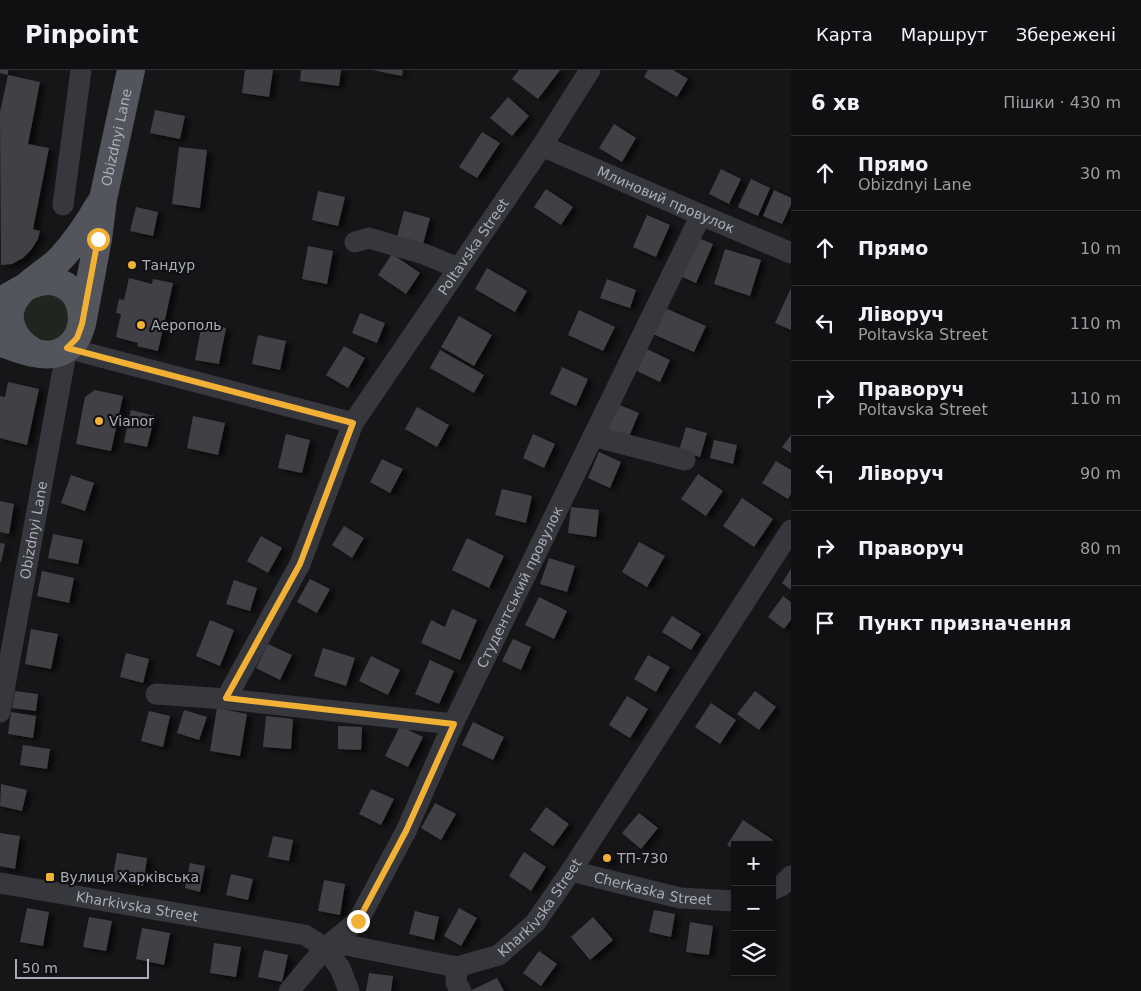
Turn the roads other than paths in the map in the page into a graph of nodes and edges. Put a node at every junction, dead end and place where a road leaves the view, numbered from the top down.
1 (81, 70) edge
2 (131, 70) edge
3 (590, 70) edge
4 (542, 146) junction
5 (103, 199) junction
6 (63, 205) dead end
7 (700, 215) junction
8 (355, 242) dead end
9 (791, 253) edge
10 (458, 268) junction
11 (11, 295) edge
12 (82, 324) junction
13 (0, 343) edge
14 (67, 348) junction
15 (38, 354) junction
16 (353, 423) junction
17 (593, 436) junction
18 (685, 460) dead end
19 (791, 530) edge
20 (156, 694) dead end
21 (226, 698) junction
22 (0, 712) edge
23 (454, 724) junction
24 (571, 870) junction
25 (791, 876) edge
26 (0, 883) edge
27 (776, 888) edge
28 (731, 901) edge
29 (325, 948) junction
30 (457, 967) junction
31 (289, 991) edge
32 (349, 991) edge
33 (461, 991) edge

1 - 6 street
2 - 5 main road, Obizdnyi Lane
3 - 4 street, Poltavska Street
4 - 7 street, Млиновий провулок
4 - 10 street, Poltavska Street
5 - 11 main road
5 - 12 main road, Obizdnyi Lane
7 - 9 street, Млиновий провулок
7 - 17 street, Студентський провулок
8 - 10 street
10 - 16 street, Poltavska Street
11 - 12 main road
11 - 15 main road
12 - 14 main road
13 - 15 main road
14 - 15 main road
14 - 16 street
14 - 22 street, Obizdnyi Lane
16 - 21 street, Poltavska Street
17 - 18 street
17 - 23 street, Студентський провулок
19 - 24 street, Kharkivska Street
20 - 21 street
21 - 23 street
23 - 29 street, Студентський провулок
24 - 28 street, Cherkaska Street
24 - 30 street, Kharkivska Street
25 - 27 street
26 - 29 street, Kharkivska Street
29 - 30 street, Kharkivska Street
29 - 31 street
29 - 32 street
30 - 33 street

